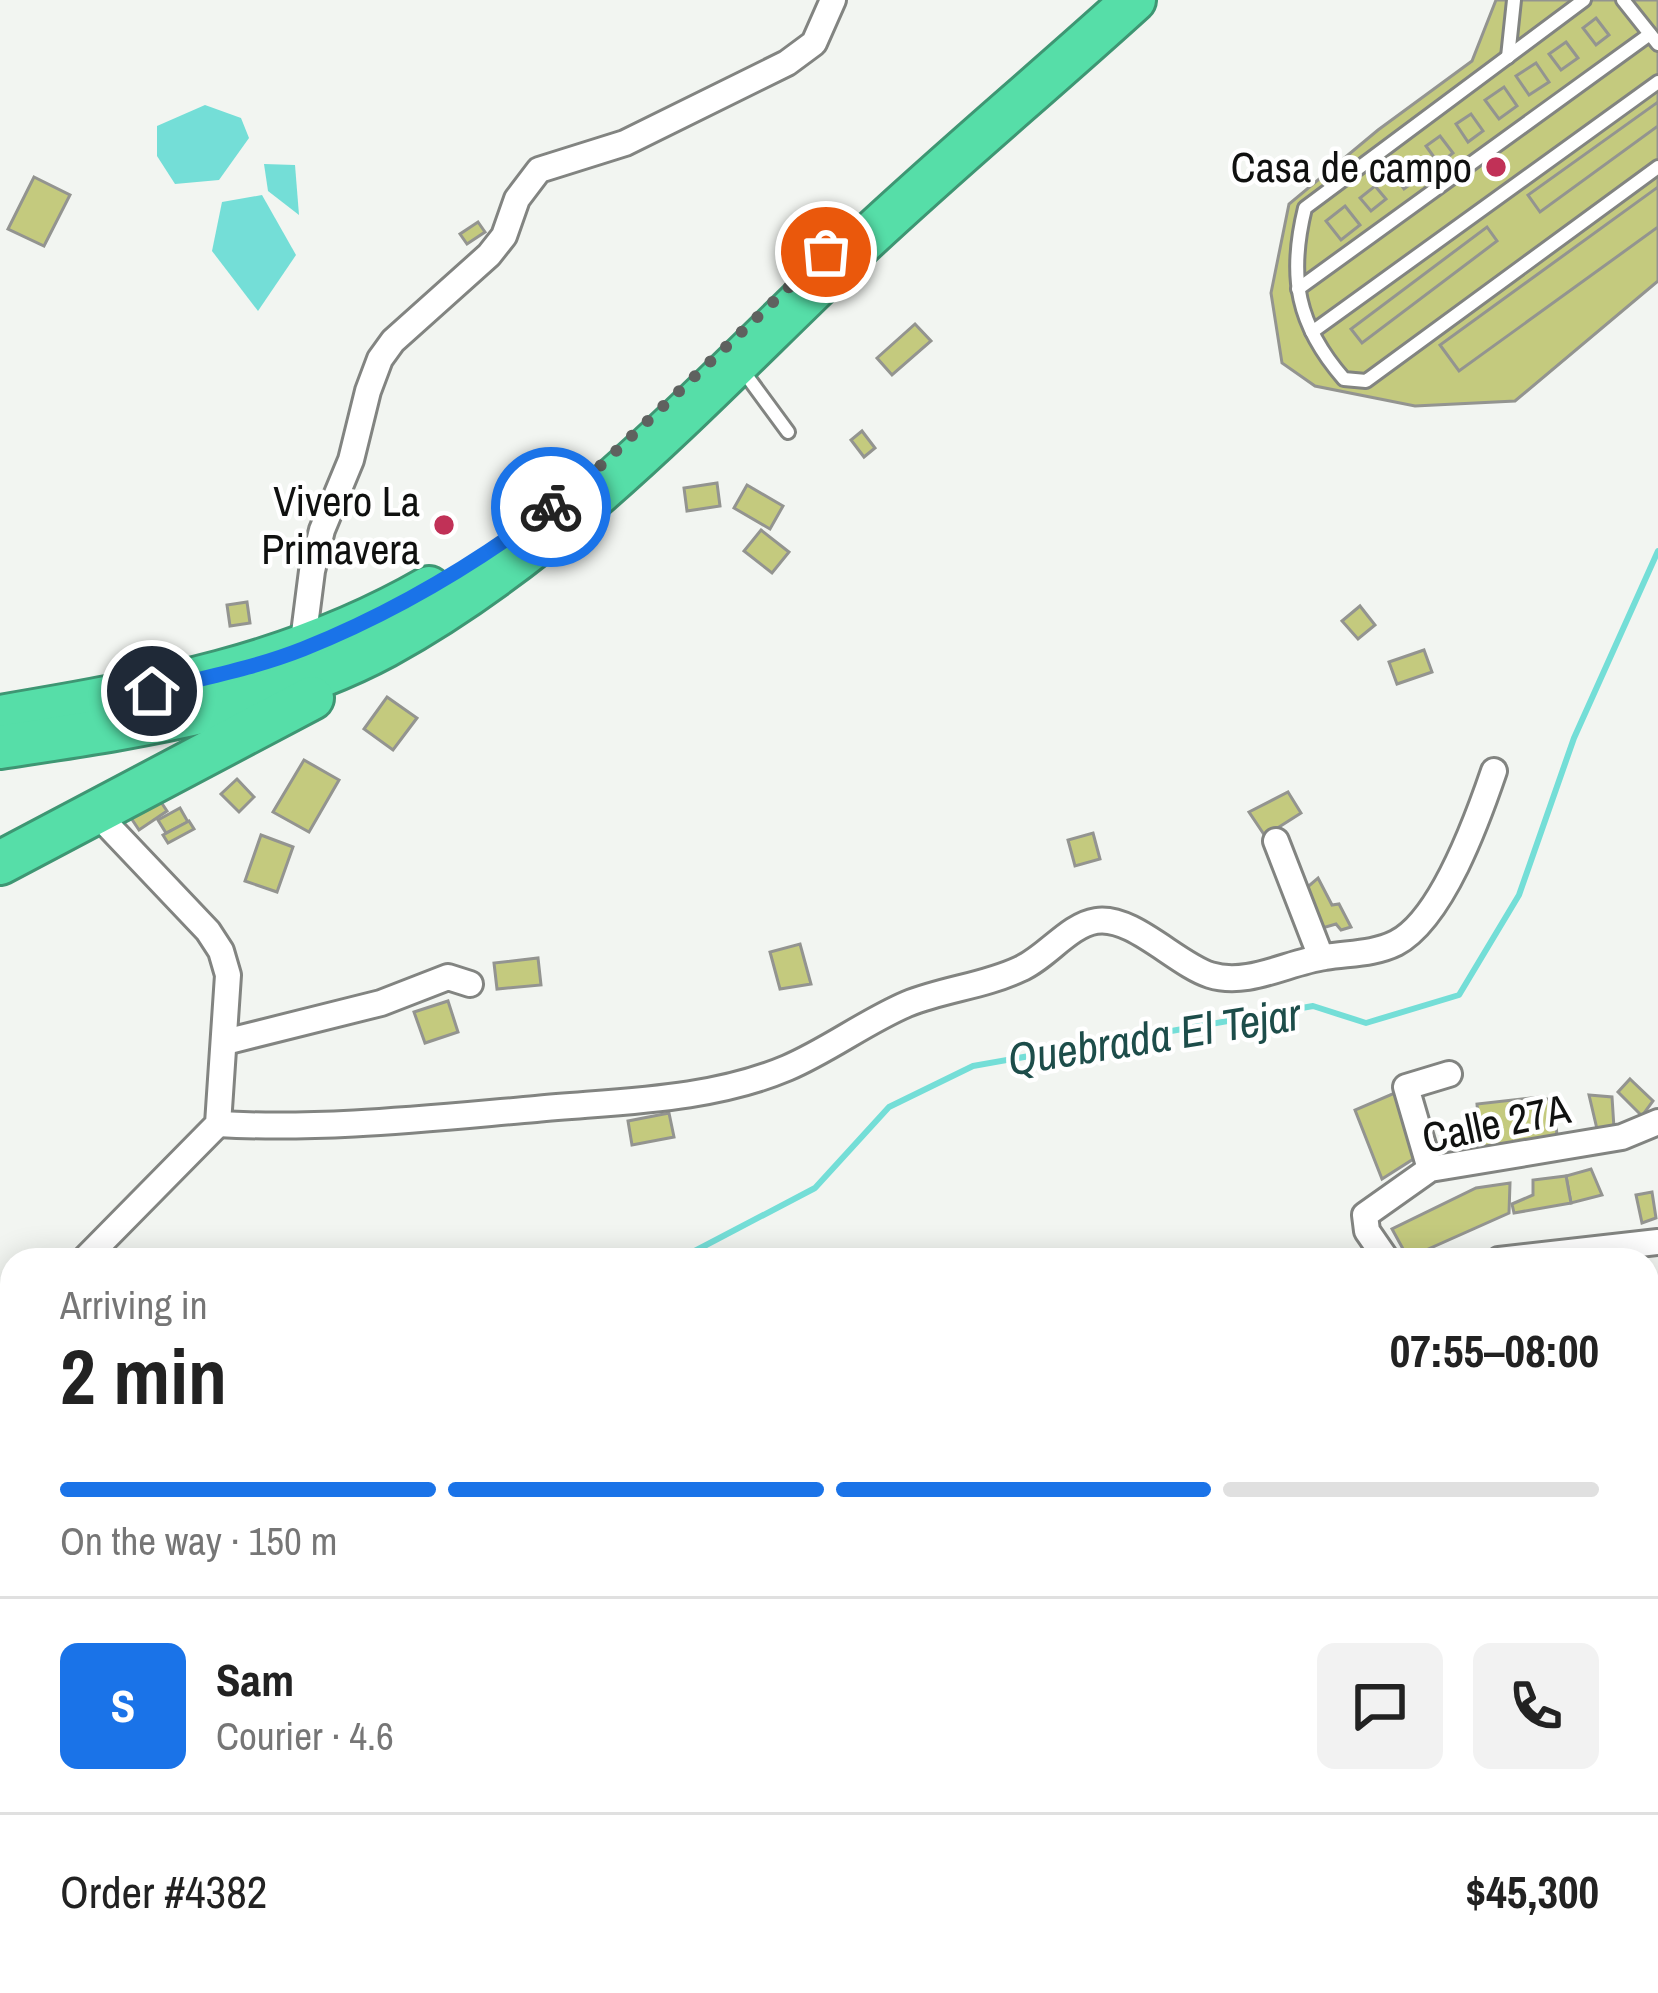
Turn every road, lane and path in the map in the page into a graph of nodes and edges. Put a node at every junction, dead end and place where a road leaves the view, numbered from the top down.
1 (833, 0) edge
2 (1093, 0) edge
3 (1133, 0) edge
4 (1514, 0) edge
5 (1584, 0) edge
6 (1623, 0) edge
7 (1654, 39) edge
8 (1508, 57) junction
9 (1658, 82) edge
10 (1658, 167) edge
11 (1298, 290) junction
12 (1312, 332) junction
13 (736, 363) junction
14 (788, 432) dead end
15 (382, 647) junction
16 (302, 649) junction
17 (0, 717) edge
18 (0, 747) edge
19 (1494, 771) dead end
20 (96, 813) junction
21 (1276, 841) dead end
22 (0, 862) edge
23 (1321, 957) junction
24 (470, 984) dead end
25 (225, 1042) junction
26 (1449, 1074) dead end
27 (1658, 1122) edge
28 (218, 1124) junction
29 (1430, 1169) junction
30 (96, 1248) edge
31 (1378, 1248) edge

1 - 16 street
2 - 16 highway
3 - 13 highway
4 - 8 lane
5 - 8 lane
6 - 7 lane
7 - 11 lane
8 - 11 lane
9 - 12 lane
10 - 12 lane
11 - 12 lane
13 - 14 lane
13 - 15 highway
15 - 18 highway
15 - 20 highway
16 - 17 highway
19 - 23 street
20 - 22 highway
20 - 25 street
21 - 23 street
23 - 28 street
24 - 25 street
25 - 28 street
26 - 29 street
27 - 29 street, Calle 27A
28 - 30 street
29 - 31 street, Calle 27A

